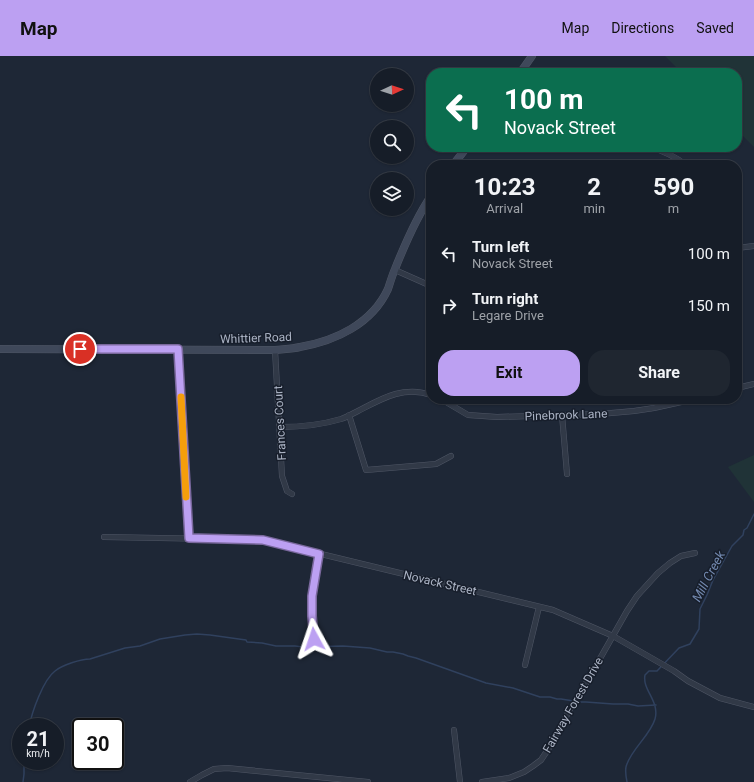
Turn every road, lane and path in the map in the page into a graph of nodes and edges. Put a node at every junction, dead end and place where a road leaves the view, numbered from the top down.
1 (532, 56) edge
2 (524, 68) edge
3 (463, 152) edge
4 (664, 152) edge
5 (457, 160) edge
6 (679, 160) edge
7 (426, 205) edge
8 (754, 246) edge
9 (742, 247) edge
10 (395, 270) junction
11 (426, 284) edge
12 (0, 349) edge
13 (178, 349) junction
14 (275, 350) junction
15 (754, 384) edge
16 (742, 387) edge
17 (426, 394) edge
18 (449, 404) edge
19 (672, 404) edge
20 (562, 415) junction
21 (349, 416) junction
22 (280, 427) junction
23 (451, 456) dead end
24 (567, 474) dead end
25 (292, 494) dead end
26 (104, 537) dead end
27 (189, 538) junction
28 (695, 553) dead end
29 (319, 554) junction
30 (539, 607) junction
31 (613, 636) junction
32 (314, 639) dead end
33 (525, 665) dead end
34 (754, 707) edge
35 (454, 730) dead end
36 (190, 782) edge
37 (368, 782) edge
38 (460, 782) edge
39 (482, 782) edge

1 - 2 street
3 - 5 street
4 - 6 street
7 - 10 street, Whittier Road
8 - 9 street
10 - 11 street
10 - 14 street, Whittier Road
12 - 13 street, Whittier Road
13 - 14 street, Whittier Road
13 - 27 street
14 - 22 street, Frances Court
15 - 16 street
17 - 21 street
18 - 20 street, Pinebrook Lane
19 - 20 street, Pinebrook Lane
20 - 24 street
21 - 22 street
21 - 23 street
22 - 25 street, Frances Court
26 - 27 street, Novack Street
27 - 29 street, Novack Street
28 - 31 street, Fairway Forest Drive
29 - 30 street, Novack Street
29 - 32 street
30 - 31 street, Novack Street
30 - 33 street
31 - 34 street, Novack Street
31 - 39 street, Fairway Forest Drive
35 - 38 street
36 - 37 street

